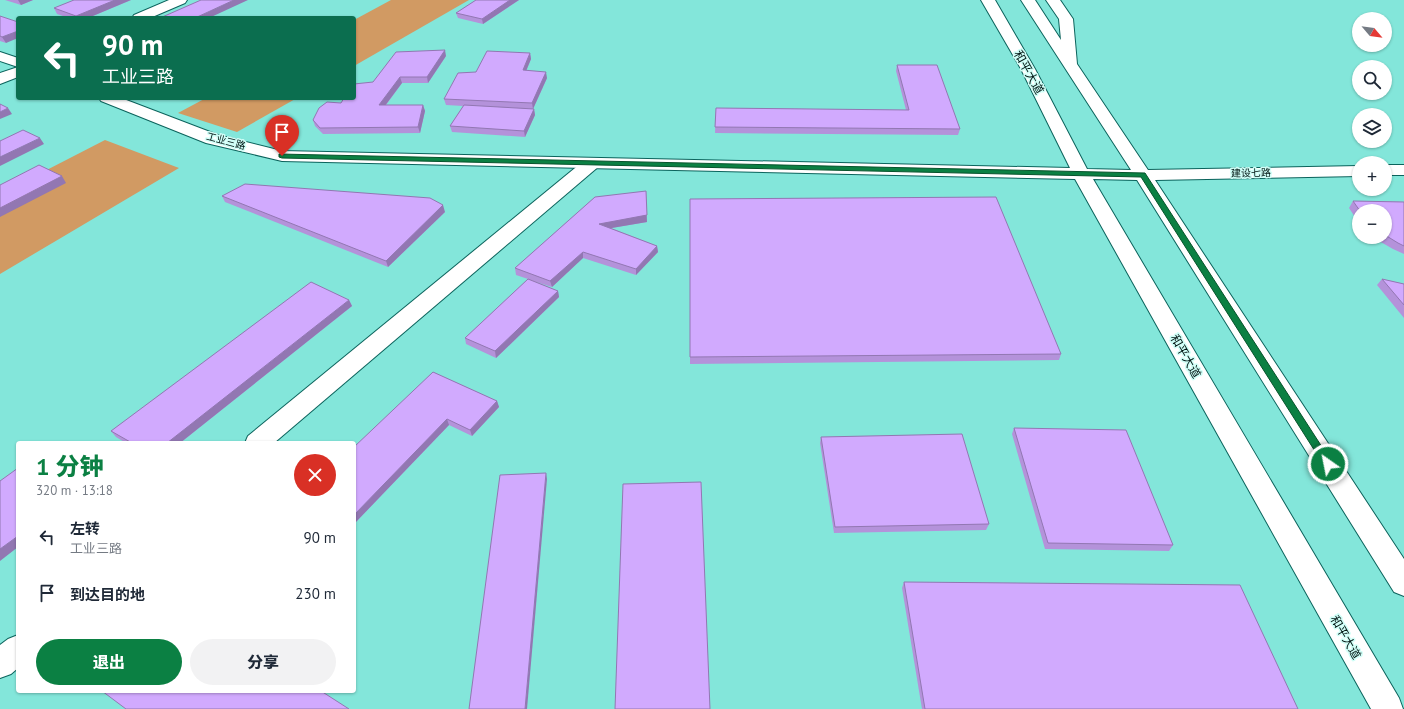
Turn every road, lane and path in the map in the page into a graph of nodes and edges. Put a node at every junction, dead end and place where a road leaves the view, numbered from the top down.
1 (180, 0) edge
2 (980, 0) edge
3 (988, 0) edge
4 (1028, 0) edge
5 (1053, 0) edge
6 (144, 16) edge
7 (1006, 31) junction
8 (0, 56) edge
9 (16, 62) edge
10 (1071, 68) junction
11 (16, 72) edge
12 (0, 79) edge
13 (112, 100) edge
14 (592, 163) junction
15 (1392, 170) edge
16 (1404, 170) edge
17 (1352, 171) edge
18 (1082, 174) junction
19 (1143, 175) junction
20 (259, 441) edge
21 (1404, 583) edge
22 (16, 651) edge
23 (0, 664) edge
24 (1388, 709) edge

1 - 6 main road
2 - 7 main road
3 - 7 main road, 和平大道
4 - 10 main road
5 - 10 main road
7 - 18 main road, 和平大道
8 - 9 main road
10 - 19 main road
11 - 12 main road
13 - 14 main road, 工业三路
14 - 18 main road, 工业三路
14 - 20 main road
15 - 16 main road
17 - 19 main road, 建设七路
18 - 19 main road, 工业三路
18 - 24 main road, 和平大道
19 - 21 main road
22 - 23 main road

